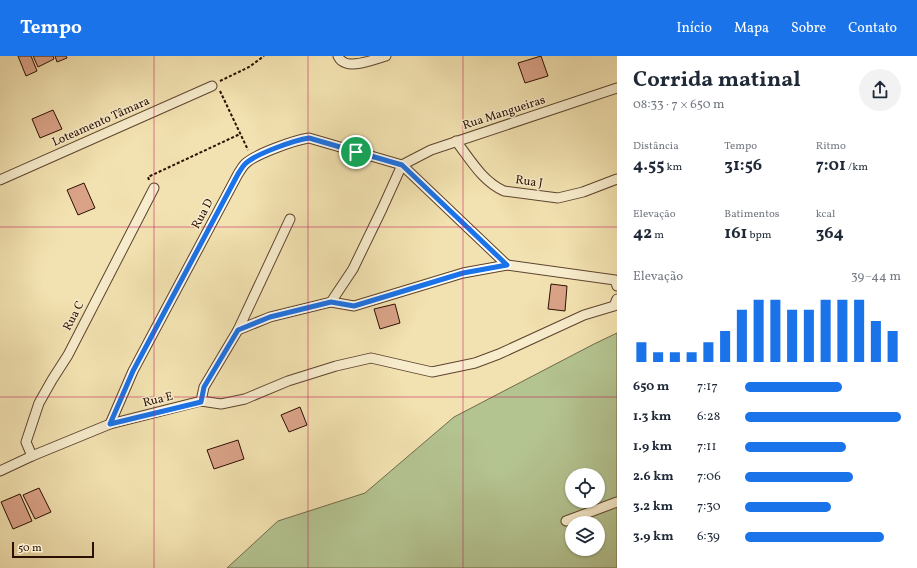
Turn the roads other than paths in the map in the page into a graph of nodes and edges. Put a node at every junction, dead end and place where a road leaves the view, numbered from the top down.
1 (338, 56) edge
2 (386, 56) edge
3 (214, 84) road end
4 (617, 88) edge
5 (456, 141) junction
6 (402, 165) junction
7 (617, 179) edge
8 (0, 180) edge
9 (154, 188) road end
10 (290, 219) dead end
11 (507, 265) junction
12 (616, 283) edge
13 (617, 299) edge
14 (331, 302) junction
15 (238, 330) junction
16 (201, 402) junction
17 (110, 424) junction
18 (32, 456) junction
19 (0, 470) edge
20 (617, 502) edge
21 (579, 516) edge

1 - 2 street
3 - 8 street, Loteamento Tâmara
4 - 5 street, Rua Mangueiras
5 - 6 street, Rua Mangueiras
5 - 7 street, Rua J
6 - 11 street
6 - 14 street
6 - 17 street, Rua D
9 - 18 street, Rua C
10 - 15 street
11 - 12 street
11 - 14 street
13 - 16 street, Rua E
14 - 15 street
15 - 16 street
16 - 17 street, Rua E
17 - 18 street, Rua E
18 - 19 street, Rua E
20 - 21 street

